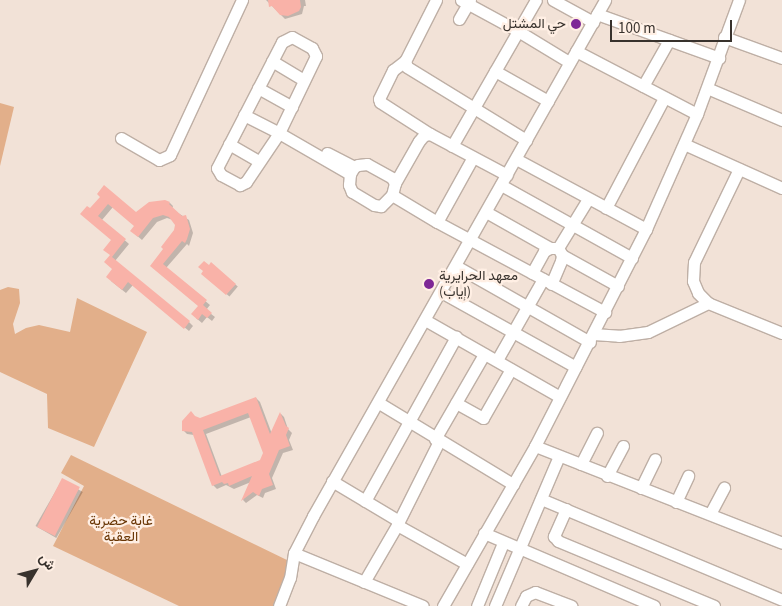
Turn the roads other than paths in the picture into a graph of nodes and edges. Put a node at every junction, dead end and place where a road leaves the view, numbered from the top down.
1 (242, 0) edge
2 (436, 0) edge
3 (536, 0) edge
4 (553, 0) edge
5 (739, 0) edge
6 (466, 1) edge
7 (603, 1) edge
8 (595, 18) junction
9 (459, 20) dead end
10 (518, 31) junction
11 (724, 37) junction
12 (669, 40) junction
13 (576, 51) junction
14 (719, 58) junction
15 (782, 58) edge
16 (272, 61) junction
17 (405, 61) junction
18 (569, 62) junction
19 (495, 71) junction
20 (304, 80) junction
21 (643, 86) junction
22 (258, 88) junction
23 (707, 88) junction
24 (664, 98) junction
25 (548, 101) junction
26 (292, 107) junction
27 (473, 108) junction
28 (697, 114) junction
29 (244, 115) junction
30 (782, 120) edge
31 (281, 130) junction
32 (430, 134) junction
33 (121, 138) dead end
34 (526, 140) junction
35 (229, 144) junction
36 (684, 144) junction
37 (452, 146) junction
38 (473, 157) junction
39 (516, 159) junction
40 (260, 161) junction
41 (739, 169) junction
42 (352, 171) junction
43 (504, 180) junction
44 (395, 184) junction
45 (782, 188) edge
46 (392, 195) junction
47 (588, 199) junction
48 (606, 208) junction
49 (486, 212) junction
50 (437, 222) junction
51 (573, 225) junction
52 (646, 230) junction
53 (470, 240) junction
54 (556, 250) junction
55 (632, 258) junction
56 (456, 266) junction
57 (532, 272) junction
58 (547, 282) junction
59 (618, 286) junction
60 (441, 292) junction
61 (708, 303) junction
62 (527, 308) junction
63 (605, 312) junction
64 (425, 320) junction
65 (782, 332) edge
66 (512, 333) junction
67 (456, 338) junction
68 (591, 338) junction
69 (484, 354) junction
70 (497, 360) junction
71 (576, 367) junction
72 (511, 368) junction
73 (560, 397) junction
74 (379, 403) junction
75 (456, 403) junction
76 (409, 422) junction
77 (597, 433) dead end
78 (437, 440) junction
79 (535, 446) junction
80 (623, 446) dead end
81 (560, 456) junction
82 (655, 459) dead end
83 (581, 464) junction
84 (607, 476) junction
85 (688, 476) dead end
86 (332, 482) junction
87 (513, 484) junction
88 (641, 488) junction
89 (724, 488) dead end
90 (541, 499) junction
91 (364, 501) junction
92 (676, 502) junction
93 (566, 509) junction
94 (710, 514) junction
95 (398, 523) junction
96 (484, 534) junction
97 (503, 543) junction
98 (782, 543) edge
99 (520, 549) junction
100 (294, 553) junction
101 (467, 564) junction
102 (364, 582) junction
103 (782, 600) edge
104 (279, 606) edge
105 (423, 606) edge
106 (443, 606) edge
107 (477, 606) edge
108 (495, 606) edge
109 (521, 606) edge
110 (572, 606) edge
111 (654, 606) edge
112 (714, 606) edge

1 - 33 street
2 - 17 street
3 - 10 street
4 - 8 street
5 - 11 street
6 - 9 street
6 - 10 street
7 - 8 street
8 - 12 street
8 - 13 street
10 - 18 street
10 - 19 street
11 - 14 street
11 - 15 street
12 - 14 street
12 - 21 street
13 - 18 street
13 - 21 street
14 - 23 street
16 - 20 street
16 - 20 street
16 - 22 street
17 - 27 street
17 - 32 street
18 - 25 street
19 - 25 street
19 - 27 street
20 - 26 street
21 - 24 street
22 - 26 street
22 - 29 street
23 - 28 street
23 - 30 street
24 - 28 street
24 - 48 street
25 - 34 street
26 - 31 street
27 - 34 street
27 - 37 street
28 - 36 street
29 - 31 street
29 - 35 street
31 - 40 street
31 - 42 street
32 - 37 street
32 - 44 street
34 - 39 street
35 - 40 street
35 - 40 street
36 - 41 street
36 - 52 street
37 - 38 street
38 - 43 street
38 - 50 street
39 - 43 street
39 - 47 street
41 - 45 street
41 - 61 street
42 - 44 street
42 - 46 street
43 - 49 street
43 - 51 street
44 - 46 street
46 - 50 street
47 - 48 street
47 - 51 street
48 - 52 street
49 - 53 street
49 - 54 street
50 - 53 street
51 - 54 street
51 - 55 street
52 - 55 street
53 - 56 street
53 - 57 street
54 - 57 street
54 - 58 street
54 - 59 street
55 - 59 street
56 - 60 street
56 - 62 street
57 - 58 street
58 - 62 street
58 - 63 street
59 - 63 street
60 - 64 street
60 - 66 street
61 - 65 street
61 - 68 street
62 - 66 street
62 - 68 street
63 - 68 street
64 - 67 street
64 - 74 street
66 - 70 street
66 - 71 street
67 - 69 street
67 - 76 street
68 - 71 street
69 - 70 street
69 - 75 street
70 - 72 street
71 - 73 street
72 - 73 street
72 - 75 street
73 - 79 street
74 - 76 street
74 - 86 street
75 - 78 street
76 - 78 street
76 - 91 street
77 - 83 street
78 - 87 street
78 - 95 street
79 - 81 street
79 - 87 street
80 - 84 street
81 - 83 street
81 - 90 street
82 - 88 street
83 - 84 street
84 - 88 street
85 - 92 street
86 - 91 street
86 - 100 street
87 - 96 street
88 - 92 street
89 - 94 street
90 - 93 street
90 - 99 street
91 - 95 street
92 - 94 street
93 - 103 street
93 - 112 street
94 - 98 street
95 - 101 street
95 - 102 street
96 - 97 street
96 - 101 street
97 - 99 street
97 - 107 street
99 - 108 street
99 - 111 street
100 - 102 street
100 - 104 street
101 - 106 street
102 - 105 street
109 - 110 street

